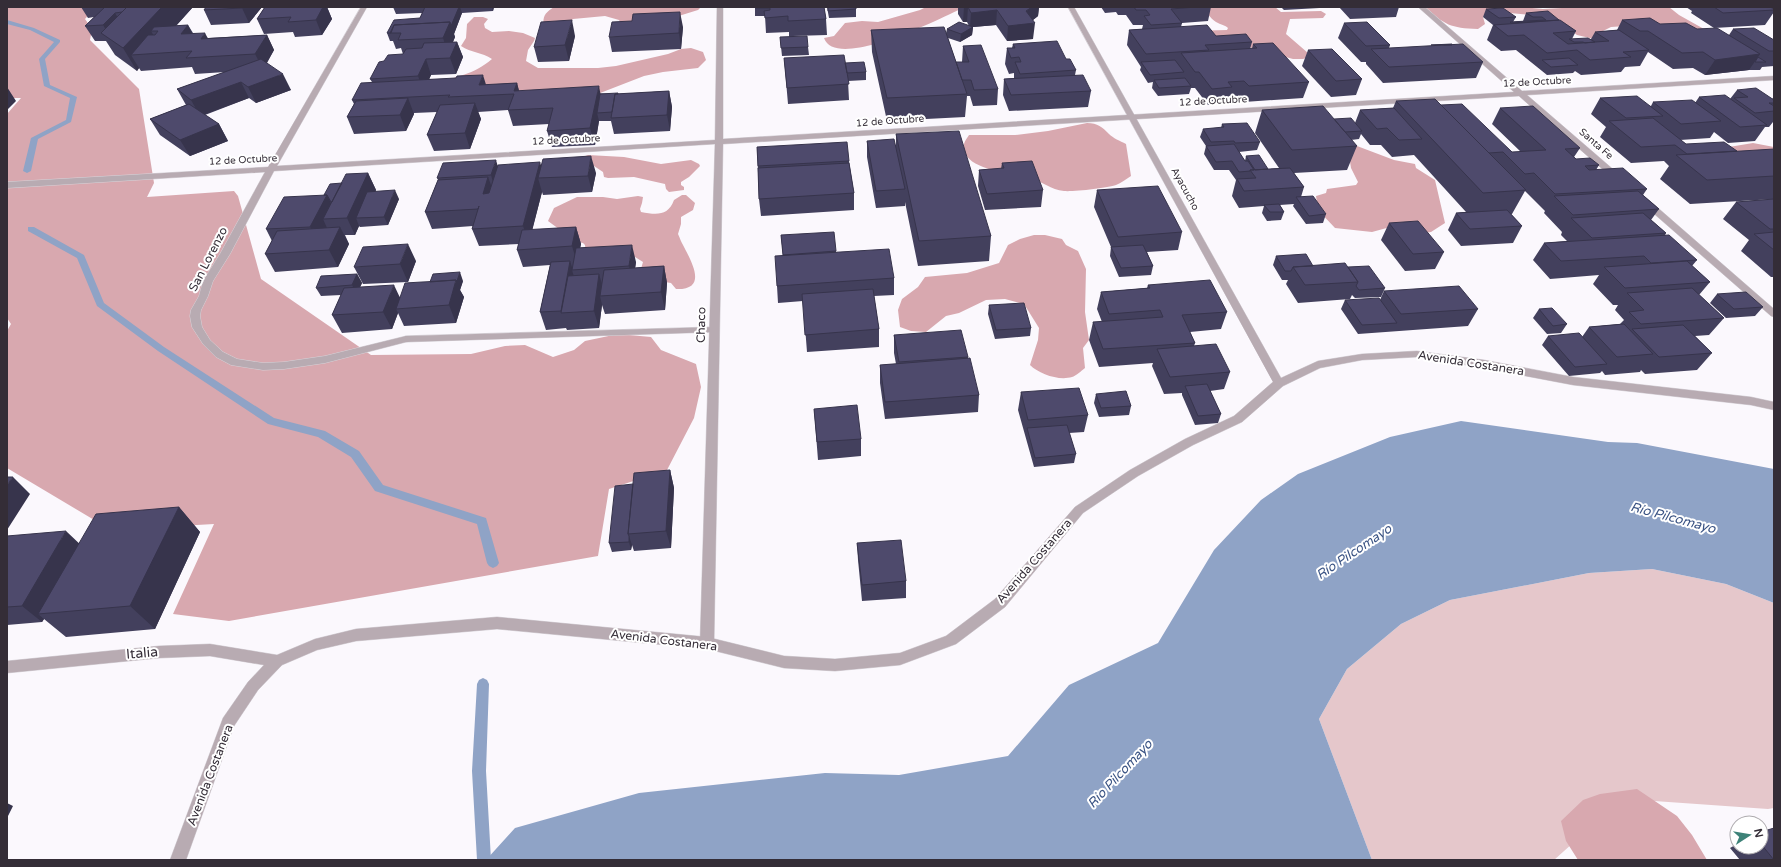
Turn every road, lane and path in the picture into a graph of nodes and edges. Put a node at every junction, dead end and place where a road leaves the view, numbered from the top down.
1 (364, 7) edge
2 (720, 7) edge
3 (1071, 7) edge
4 (1421, 7) edge
5 (1774, 78) edge
6 (1521, 94) junction
7 (1132, 117) junction
8 (719, 142) junction
9 (269, 169) junction
10 (1624, 183) edge
11 (7, 185) edge
12 (1642, 199) edge
13 (1774, 314) edge
14 (714, 330) junction
15 (1280, 383) junction
16 (1774, 406) edge
17 (707, 643) junction
18 (277, 661) junction
19 (7, 667) edge
20 (178, 860) edge

1 - 9 street, San Lorenzo
2 - 8 street, Chaco
3 - 7 street, Ayacucho
4 - 6 street, Santa Fe
5 - 6 street, 12 de Octubre
6 - 7 street, 12 de Octubre
6 - 10 street, Santa Fe
7 - 8 street, 12 de Octubre
7 - 15 street, Ayacucho
8 - 9 street, 12 de Octubre
8 - 14 street, Chaco
9 - 11 street, 12 de Octubre
9 - 14 street, San Lorenzo
12 - 13 street
14 - 17 street, Chaco
15 - 16 street, Avenida Costanera
15 - 17 street, Avenida Costanera
17 - 18 street, Avenida Costanera
18 - 19 street, Italia
18 - 20 street, Avenida Costanera

